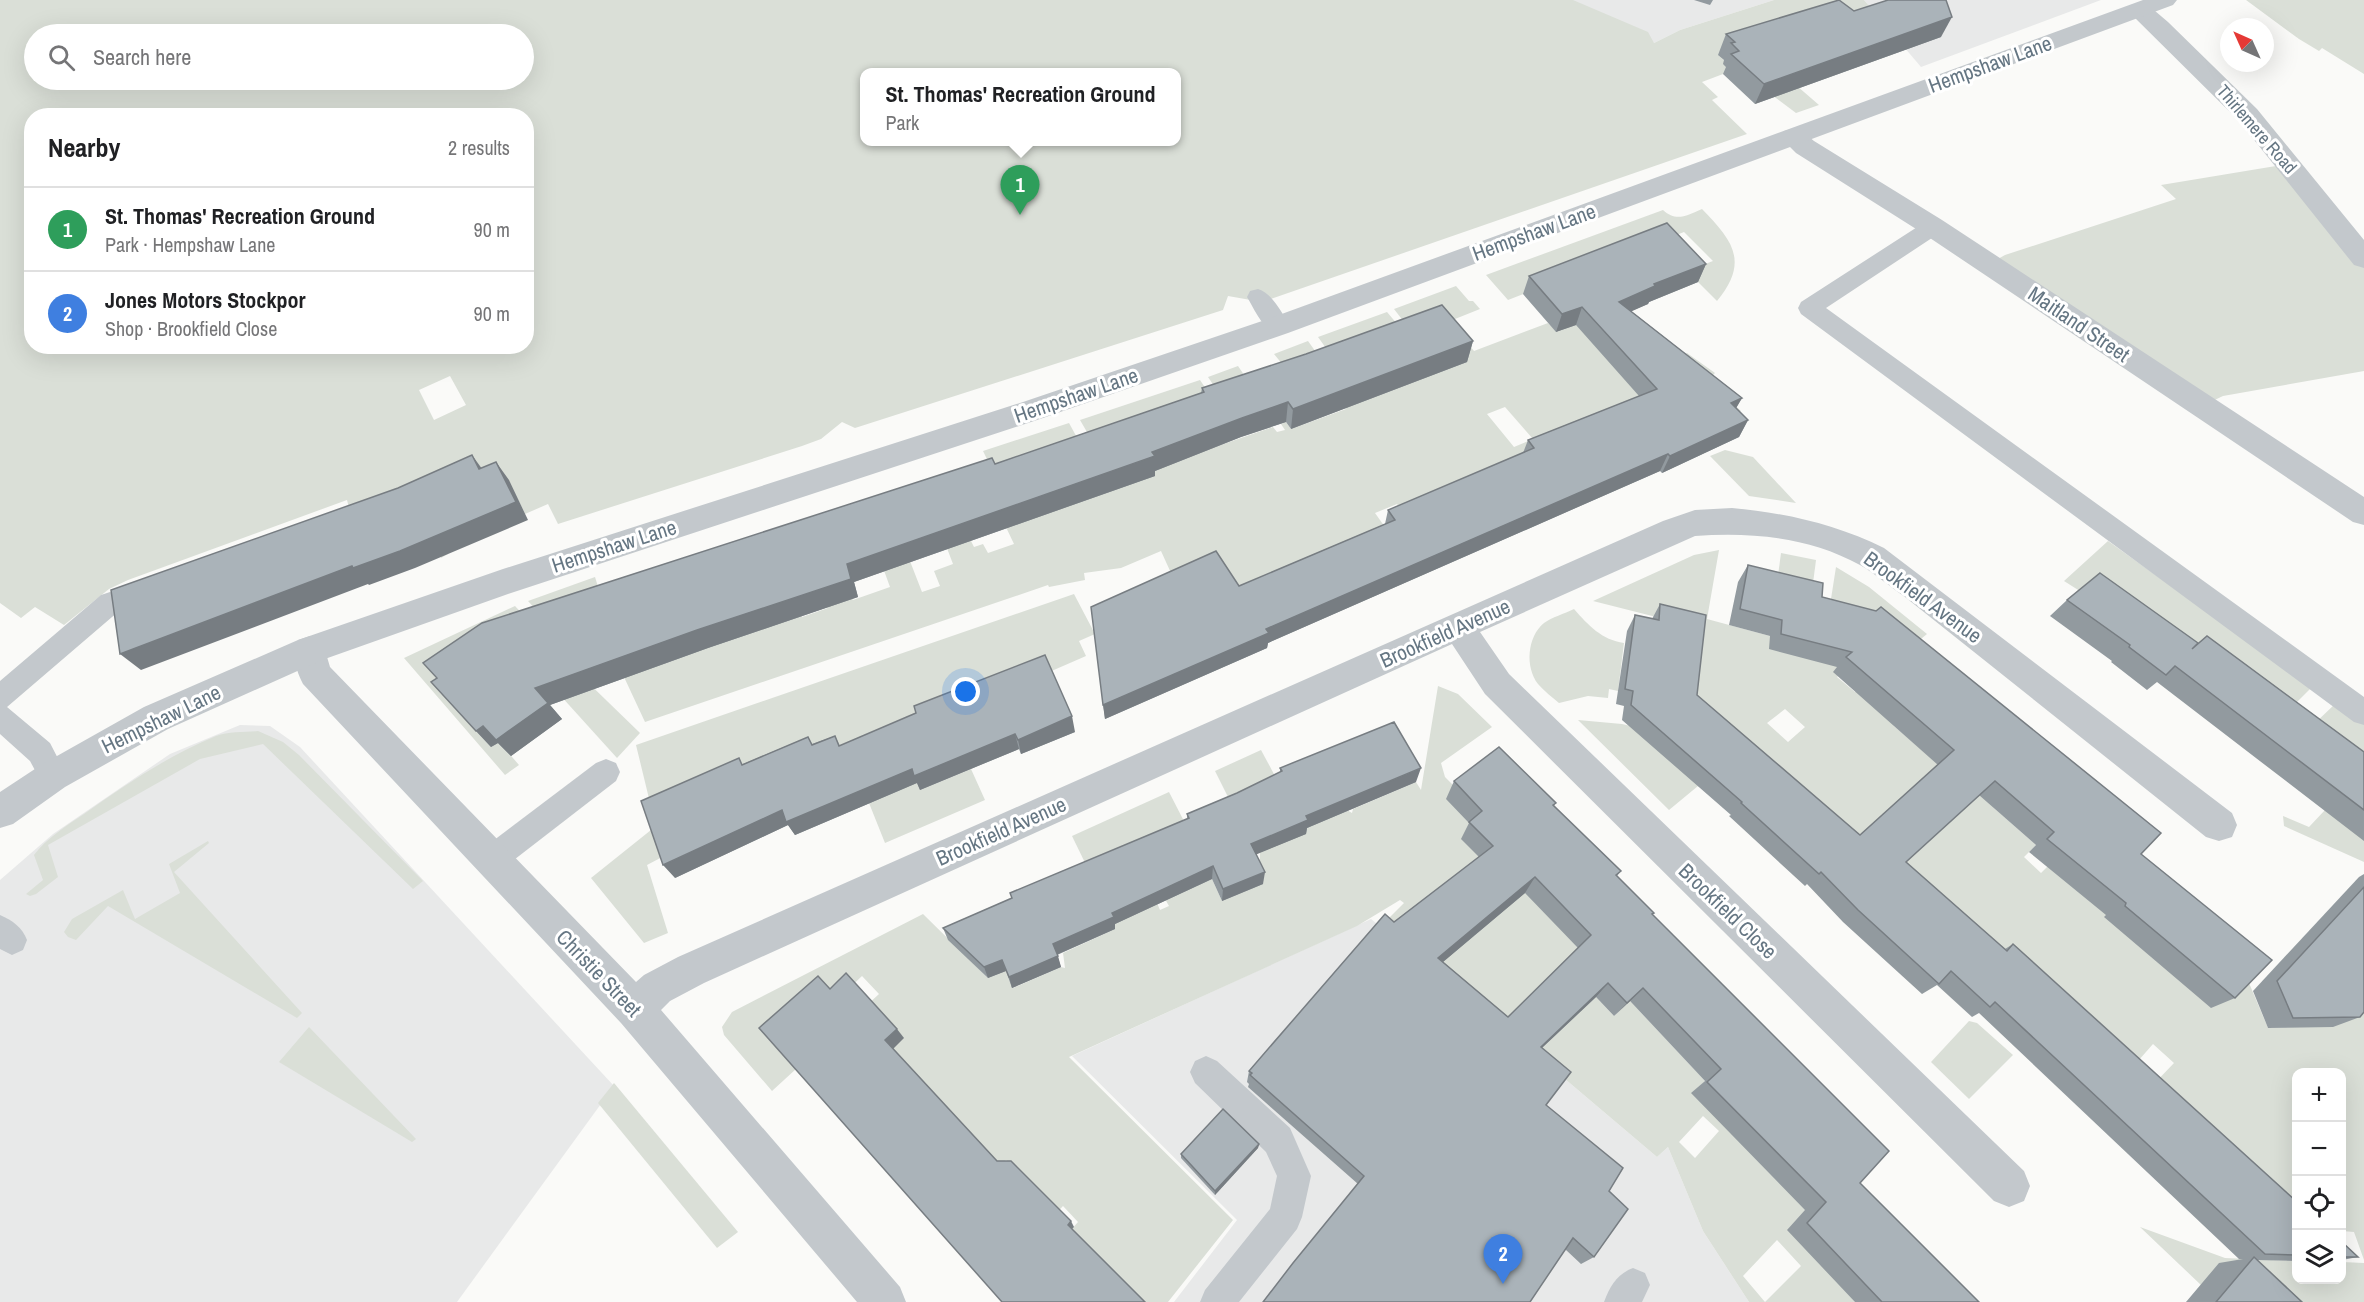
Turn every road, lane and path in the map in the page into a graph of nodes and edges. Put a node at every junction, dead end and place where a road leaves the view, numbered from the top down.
1 (2152, 5) edge
2 (1793, 137) junction
3 (1933, 227) junction
4 (2364, 258) edge
5 (1257, 297) dead end
6 (1278, 326) junction
7 (2364, 513) edge
8 (110, 603) edge
9 (1459, 627) junction
10 (310, 650) junction
11 (0, 698) edge
12 (2364, 712) edge
13 (0, 717) edge
14 (606, 772) dead end
15 (53, 776) junction
16 (0, 812) edge
17 (2218, 825) dead end
18 (491, 860) junction
19 (635, 1009) junction
20 (1206, 1072) dead end
21 (2009, 1186) dead end
22 (885, 1302) edge
23 (1217, 1302) edge

1 - 2 street, Hempshaw Lane
1 - 4 street, Thirlemere Road
2 - 3 street, Maitland Street
2 - 6 street, Hempshaw Lane
3 - 7 street, Maitland Street
3 - 12 lane
5 - 6 lane
6 - 10 street, Hempshaw Lane
8 - 11 lane
9 - 17 street, Brookfield Avenue
9 - 19 street, Brookfield Avenue
9 - 21 street, Brookfield Close
10 - 15 street, Hempshaw Lane
10 - 18 street, Christie Street
13 - 15 lane
14 - 18 lane
15 - 16 street, Hempshaw Lane
18 - 19 street, Christie Street
19 - 22 street, Christie Street
20 - 23 lane

